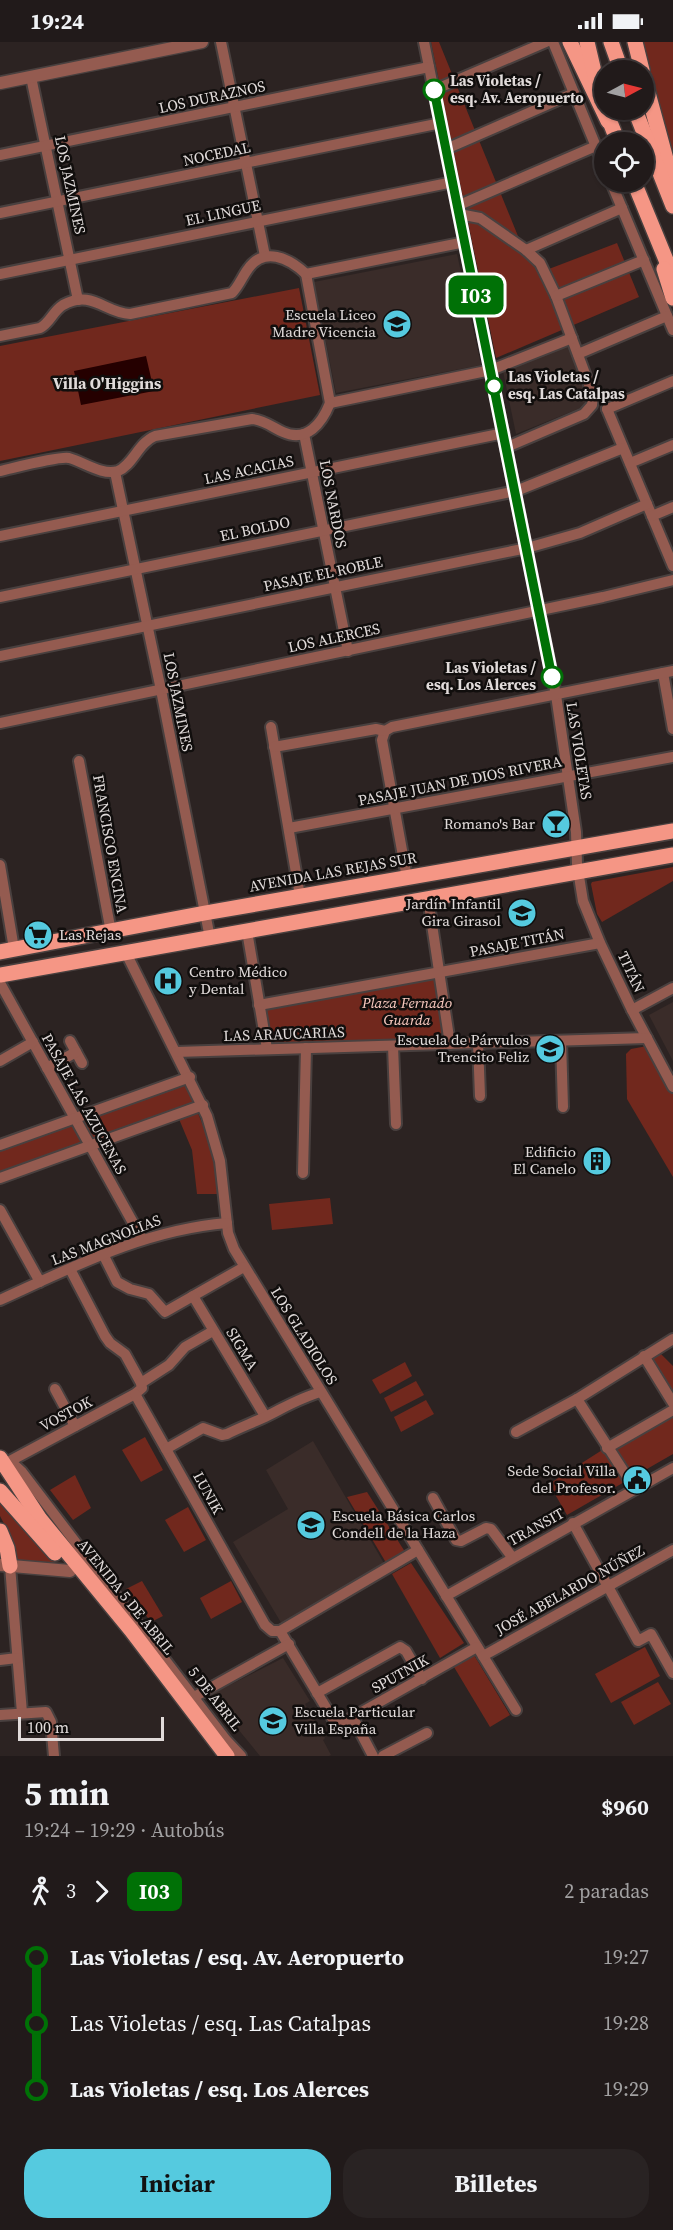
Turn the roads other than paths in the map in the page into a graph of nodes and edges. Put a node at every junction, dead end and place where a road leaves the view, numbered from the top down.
1 (202, 42) edge
2 (221, 42) edge
3 (424, 42) edge
4 (546, 42) edge
5 (553, 42) edge
6 (570, 42) edge
7 (587, 42) edge
8 (611, 42) edge
9 (634, 42) edge
10 (617, 60) edge
11 (639, 60) edge
12 (429, 67) junction
13 (594, 68) edge
14 (32, 77) junction
15 (0, 83) edge
16 (594, 89) edge
17 (434, 90) junction
18 (574, 93) junction
19 (234, 107) junction
20 (654, 115) edge
21 (639, 120) edge
22 (441, 123) junction
23 (594, 141) edge
24 (46, 146) junction
25 (594, 147) edge
26 (446, 149) junction
27 (0, 155) edge
28 (246, 163) junction
29 (453, 182) junction
30 (673, 185) edge
31 (615, 192) edge
32 (637, 192) edge
33 (58, 202) junction
34 (673, 206) edge
35 (622, 208) junction
36 (458, 210) junction
37 (0, 213) edge
38 (258, 222) junction
39 (656, 237) junction
40 (465, 242) junction
41 (526, 250) junction
42 (264, 256) junction
43 (70, 260) junction
44 (644, 260) junction
45 (0, 274) edge
46 (306, 274) junction
47 (673, 277) edge
48 (556, 296) junction
49 (673, 298) edge
50 (78, 300) junction
51 (667, 316) junction
52 (673, 330) edge
53 (0, 336) edge
54 (572, 338) junction
55 (578, 354) junction
56 (491, 370) junction
57 (673, 381) edge
58 (330, 403) junction
59 (592, 405) junction
60 (607, 409) junction
61 (504, 433) junction
62 (304, 434) junction
63 (673, 445) edge
64 (507, 447) junction
65 (623, 448) junction
66 (630, 463) junction
67 (0, 471) edge
68 (115, 472) junction
69 (311, 473) junction
70 (516, 490) junction
71 (647, 504) junction
72 (673, 507) edge
73 (123, 512) junction
74 (652, 516) junction
75 (323, 530) junction
76 (0, 536) edge
77 (527, 548) junction
78 (673, 566) edge
79 (135, 569) junction
80 (673, 580) edge
81 (334, 587) junction
82 (0, 597) edge
83 (540, 610) junction
84 (147, 626) junction
85 (348, 651) junction
86 (0, 656) edge
87 (668, 672) edge
88 (161, 690) junction
89 (556, 695) junction
90 (0, 723) edge
91 (271, 727) dead end
92 (673, 729) edge
93 (385, 731) junction
94 (274, 747) junction
95 (673, 757) edge
96 (79, 761) dead end
97 (568, 776) junction
98 (394, 809) junction
99 (289, 828) junction
100 (673, 831) edge
101 (606, 842) junction
102 (577, 847) junction
103 (673, 855) edge
104 (0, 865) edge
105 (577, 868) junction
106 (407, 878) junction
107 (300, 896) junction
108 (429, 898) junction
109 (205, 913) junction
110 (247, 931) junction
111 (111, 932) junction
112 (210, 938) junction
113 (600, 943) junction
114 (7, 950) edge
115 (126, 953) junction
116 (440, 973) junction
117 (0, 975) edge
118 (0, 983) edge
119 (673, 988) edge
120 (259, 1005) junction
121 (632, 1010) junction
122 (647, 1038) junction
123 (70, 1041) dead end
124 (561, 1041) junction
125 (33, 1042) junction
126 (478, 1043) junction
127 (450, 1044) junction
128 (393, 1046) junction
129 (306, 1048) junction
130 (267, 1049) junction
131 (76, 1052) junction
132 (176, 1052) junction
133 (0, 1061) edge
134 (82, 1063) dead end
135 (47, 1068) junction
136 (189, 1077) junction
137 (671, 1080) edge
138 (480, 1095) dead end
139 (203, 1105) junction
140 (564, 1107) dead end
141 (75, 1117) junction
142 (396, 1124) dead end
143 (0, 1145) edge
144 (90, 1145) junction
145 (303, 1173) dead end
146 (0, 1178) edge
147 (0, 1210) edge
148 (227, 1223) junction
149 (142, 1239) junction
150 (103, 1254) junction
151 (244, 1267) junction
152 (70, 1269) junction
153 (40, 1282) junction
154 (193, 1296) junction
155 (0, 1300) edge
156 (213, 1331) junction
157 (673, 1339) edge
158 (644, 1356) junction
159 (141, 1383) junction
160 (54, 1389) dead end
161 (321, 1392) junction
162 (135, 1394) junction
163 (577, 1399) junction
164 (673, 1403) edge
165 (673, 1410) edge
166 (265, 1416) junction
167 (75, 1426) junction
168 (516, 1432) dead end
169 (607, 1448) junction
170 (166, 1449) junction
171 (4, 1459) edge
172 (673, 1468) edge
173 (635, 1489) junction
174 (0, 1491) edge
175 (433, 1498) dead end
176 (573, 1523) junction
177 (0, 1532) edge
178 (0, 1539) edge
179 (418, 1550) junction
180 (673, 1550) edge
181 (512, 1557) junction
182 (5, 1566) edge
183 (70, 1571) junction
184 (608, 1586) junction
185 (12, 1594) junction
186 (0, 1595) edge
187 (446, 1596) junction
188 (280, 1631) junction
189 (289, 1644) junction
190 (480, 1652) junction
191 (17, 1658) junction
192 (0, 1660) edge
193 (673, 1673) edge
194 (422, 1679) junction
195 (317, 1693) junction
196 (194, 1697) junction
197 (516, 1710) dead end
198 (22, 1713) junction
199 (0, 1715) edge
200 (353, 1718) junction
201 (337, 1726) joint
202 (427, 1733) dead end
203 (54, 1756) edge
204 (214, 1756) edge
205 (228, 1756) edge
206 (241, 1756) edge
207 (373, 1756) edge
208 (383, 1756) edge

1 - 14 street
2 - 19 street
3 - 12 street, LAS VIOLETAS
4 - 17 street
5 - 18 street
6 - 16 main road
7 - 13 main road
8 - 10 main road
9 - 11 main road
12 - 17 street, LAS VIOLETAS
12 - 19 street, LOS DURAZNOS
14 - 15 street
14 - 24 street, LOS JAZMINES
17 - 22 street, LAS VIOLETAS
18 - 23 street
18 - 26 street
19 - 24 street, LOS DURAZNOS
19 - 28 street
20 - 30 main road
21 - 34 main road
22 - 26 street, LAS VIOLETAS
22 - 28 street, NOCEDAL
24 - 27 street, LOS DURAZNOS
24 - 33 street, LOS JAZMINES
25 - 36 street
26 - 29 street, LAS VIOLETAS
28 - 33 street, NOCEDAL
28 - 38 street
29 - 36 street, LAS VIOLETAS
29 - 38 street, EL LINGUE
31 - 35 street
32 - 39 main road
33 - 37 street, NOCEDAL
33 - 43 street, LOS JAZMINES
35 - 41 street
35 - 44 street
36 - 40 street, LAS VIOLETAS
36 - 41 street
38 - 42 street
38 - 43 street, EL LINGUE
39 - 47 main road
39 - 49 main road
40 - 46 street
40 - 56 street, LAS VIOLETAS
41 - 48 street
42 - 46 street
42 - 50 street
43 - 45 street, EL LINGUE
43 - 50 street, LOS JAZMINES
44 - 48 street
44 - 51 street
46 - 58 street
48 - 54 street
50 - 53 street
51 - 52 street
51 - 55 street
54 - 55 street
54 - 56 street
55 - 59 street
56 - 58 street
56 - 61 street, LAS VIOLETAS
57 - 60 street
58 - 62 street
59 - 60 street
59 - 64 street
60 - 65 street
61 - 64 street, LAS VIOLETAS
61 - 69 street, LAS ACACIAS
62 - 68 street
62 - 69 street, LOS NARDOS
63 - 66 street
64 - 70 street, LAS VIOLETAS
65 - 66 street
65 - 70 street, EL BOLDO
66 - 71 street
67 - 68 street
68 - 73 street, LOS JAZMINES
69 - 73 street, LAS ACACIAS
69 - 75 street, LOS NARDOS
70 - 75 street, EL BOLDO
70 - 77 street, LAS VIOLETAS
71 - 74 street
71 - 77 street, PASAJE EL ROBLE
72 - 74 street
73 - 76 street, LAS ACACIAS
73 - 79 street, LOS JAZMINES
74 - 78 street
75 - 79 street, EL BOLDO
75 - 81 street, LOS NARDOS
77 - 81 street, PASAJE EL ROBLE
77 - 83 street, LAS VIOLETAS
79 - 82 street, EL BOLDO
79 - 84 street, LOS JAZMINES
80 - 83 street, LOS ALERCES
81 - 84 street, PASAJE EL ROBLE
81 - 85 street, LOS NARDOS
83 - 85 street, LOS ALERCES
83 - 89 street, LAS VIOLETAS
84 - 86 street, PASAJE EL ROBLE
84 - 88 street, LOS JAZMINES
85 - 88 street, LOS ALERCES
87 - 89 street
87 - 92 street
88 - 90 street, LOS ALERCES
88 - 109 street, LOS JAZMINES
89 - 93 street
89 - 97 street, LAS VIOLETAS
91 - 94 street
93 - 94 street
93 - 98 street
94 - 99 street
95 - 97 street, PASAJE JUAN DE DIOS RIVERA
96 - 111 street, FRANCISCO ENCINA
97 - 98 street, PASAJE JUAN DE DIOS RIVERA
97 - 102 street, LAS VIOLETAS
98 - 99 street, PASAJE JUAN DE DIOS RIVERA
98 - 106 street
99 - 107 street
100 - 101 main road, AVENIDA LAS REJAS SUR
101 - 102 main road, AVENIDA LAS REJAS SUR
101 - 105 main road
102 - 105 street, LAS VIOLETAS
102 - 106 main road, AVENIDA LAS REJAS SUR
103 - 105 main road
104 - 114 street
105 - 108 main road
105 - 113 street, TITÁN
106 - 107 main road, AVENIDA LAS REJAS SUR
107 - 109 main road, AVENIDA LAS REJAS SUR
108 - 110 main road
108 - 116 street
109 - 111 main road, AVENIDA LAS REJAS SUR
109 - 112 street, LOS JAZMINES
110 - 112 main road
110 - 120 street
111 - 114 main road, AVENIDA LAS REJAS SUR
112 - 115 main road
113 - 116 street, PASAJE TITÁN
113 - 121 street, TITÁN
115 - 117 main road
115 - 132 street, LOS GLADIOLOS
116 - 120 street, LAS ARAUCARIAS
116 - 127 street
118 - 125 street, PASAJE LAS AZUCENAS
119 - 121 street
120 - 130 street
121 - 122 street, TITÁN
122 - 124 street, LAS ARAUCARIAS
122 - 137 street, TITÁN
123 - 131 street
124 - 126 street, LAS ARAUCARIAS
124 - 140 street
125 - 133 street
125 - 135 street, PASAJE LAS AZUCENAS
126 - 127 street, LAS ARAUCARIAS
126 - 138 street
127 - 128 street, LAS ARAUCARIAS
128 - 129 street, LAS ARAUCARIAS
128 - 142 street
129 - 130 street, LAS ARAUCARIAS
129 - 145 street
130 - 132 street, LAS ARAUCARIAS
131 - 134 street
131 - 135 street
132 - 136 street, LOS GLADIOLOS
135 - 141 street, PASAJE LAS AZUCENAS
136 - 139 street, LOS GLADIOLOS
136 - 141 street
139 - 144 street
139 - 148 street, LOS GLADIOLOS
141 - 143 street
141 - 144 street, PASAJE LAS AZUCENAS
144 - 146 street
144 - 149 street, PASAJE LAS AZUCENAS
147 - 153 street
148 - 149 street, LAS MAGNOLIAS
148 - 151 street, LOS GLADIOLOS
149 - 150 street, LAS MAGNOLIAS
150 - 152 street, LAS MAGNOLIAS
150 - 154 street
151 - 154 street
151 - 161 street, LOS GLADIOLOS
152 - 153 street, LAS MAGNOLIAS
152 - 159 street
153 - 155 street, LAS MAGNOLIAS
154 - 156 street, SIGMA
156 - 159 street
156 - 166 street, SIGMA
157 - 158 street
158 - 163 street
158 - 164 street
159 - 162 street
160 - 167 street
161 - 166 street
161 - 179 street, LOS GLADIOLOS
162 - 167 street, VOSTOK
162 - 170 street, LUNIK
163 - 168 street
163 - 169 street
165 - 169 street
166 - 170 street
167 - 171 street, VOSTOK
169 - 173 street
170 - 188 street, LUNIK
171 - 196 street, 5 DE ABRIL
171 - 205 main road, AVENIDA 5 DE ABRIL
172 - 173 street, TRANSIT
173 - 176 street, TRANSIT
174 - 183 main road, AVENIDA 5 DE ABRIL
175 - 181 street
176 - 181 street, TRANSIT
176 - 184 street
177 - 178 main road
177 - 182 main road
179 - 187 street, LOS GLADIOLOS
179 - 188 street
180 - 184 street, JOSÉ ABELARDO NÚÑEZ
181 - 187 street, TRANSIT
182 - 183 street
182 - 185 street
183 - 204 main road, AVENIDA 5 DE ABRIL
184 - 190 street, JOSÉ ABELARDO NÚÑEZ
184 - 193 street
185 - 186 street
185 - 191 street
187 - 190 street, LOS GLADIOLOS
188 - 189 street, LUNIK
189 - 195 street, LUNIK
189 - 196 street
190 - 194 street, SPUTNIK
190 - 197 street, LOS GLADIOLOS
191 - 192 street
191 - 198 street
194 - 195 street
194 - 200 street, SPUTNIK
195 - 201 street, LUNIK
196 - 206 street, 5 DE ABRIL
198 - 199 street
198 - 203 street
200 - 201 street, SPUTNIK
200 - 207 street
202 - 208 street

